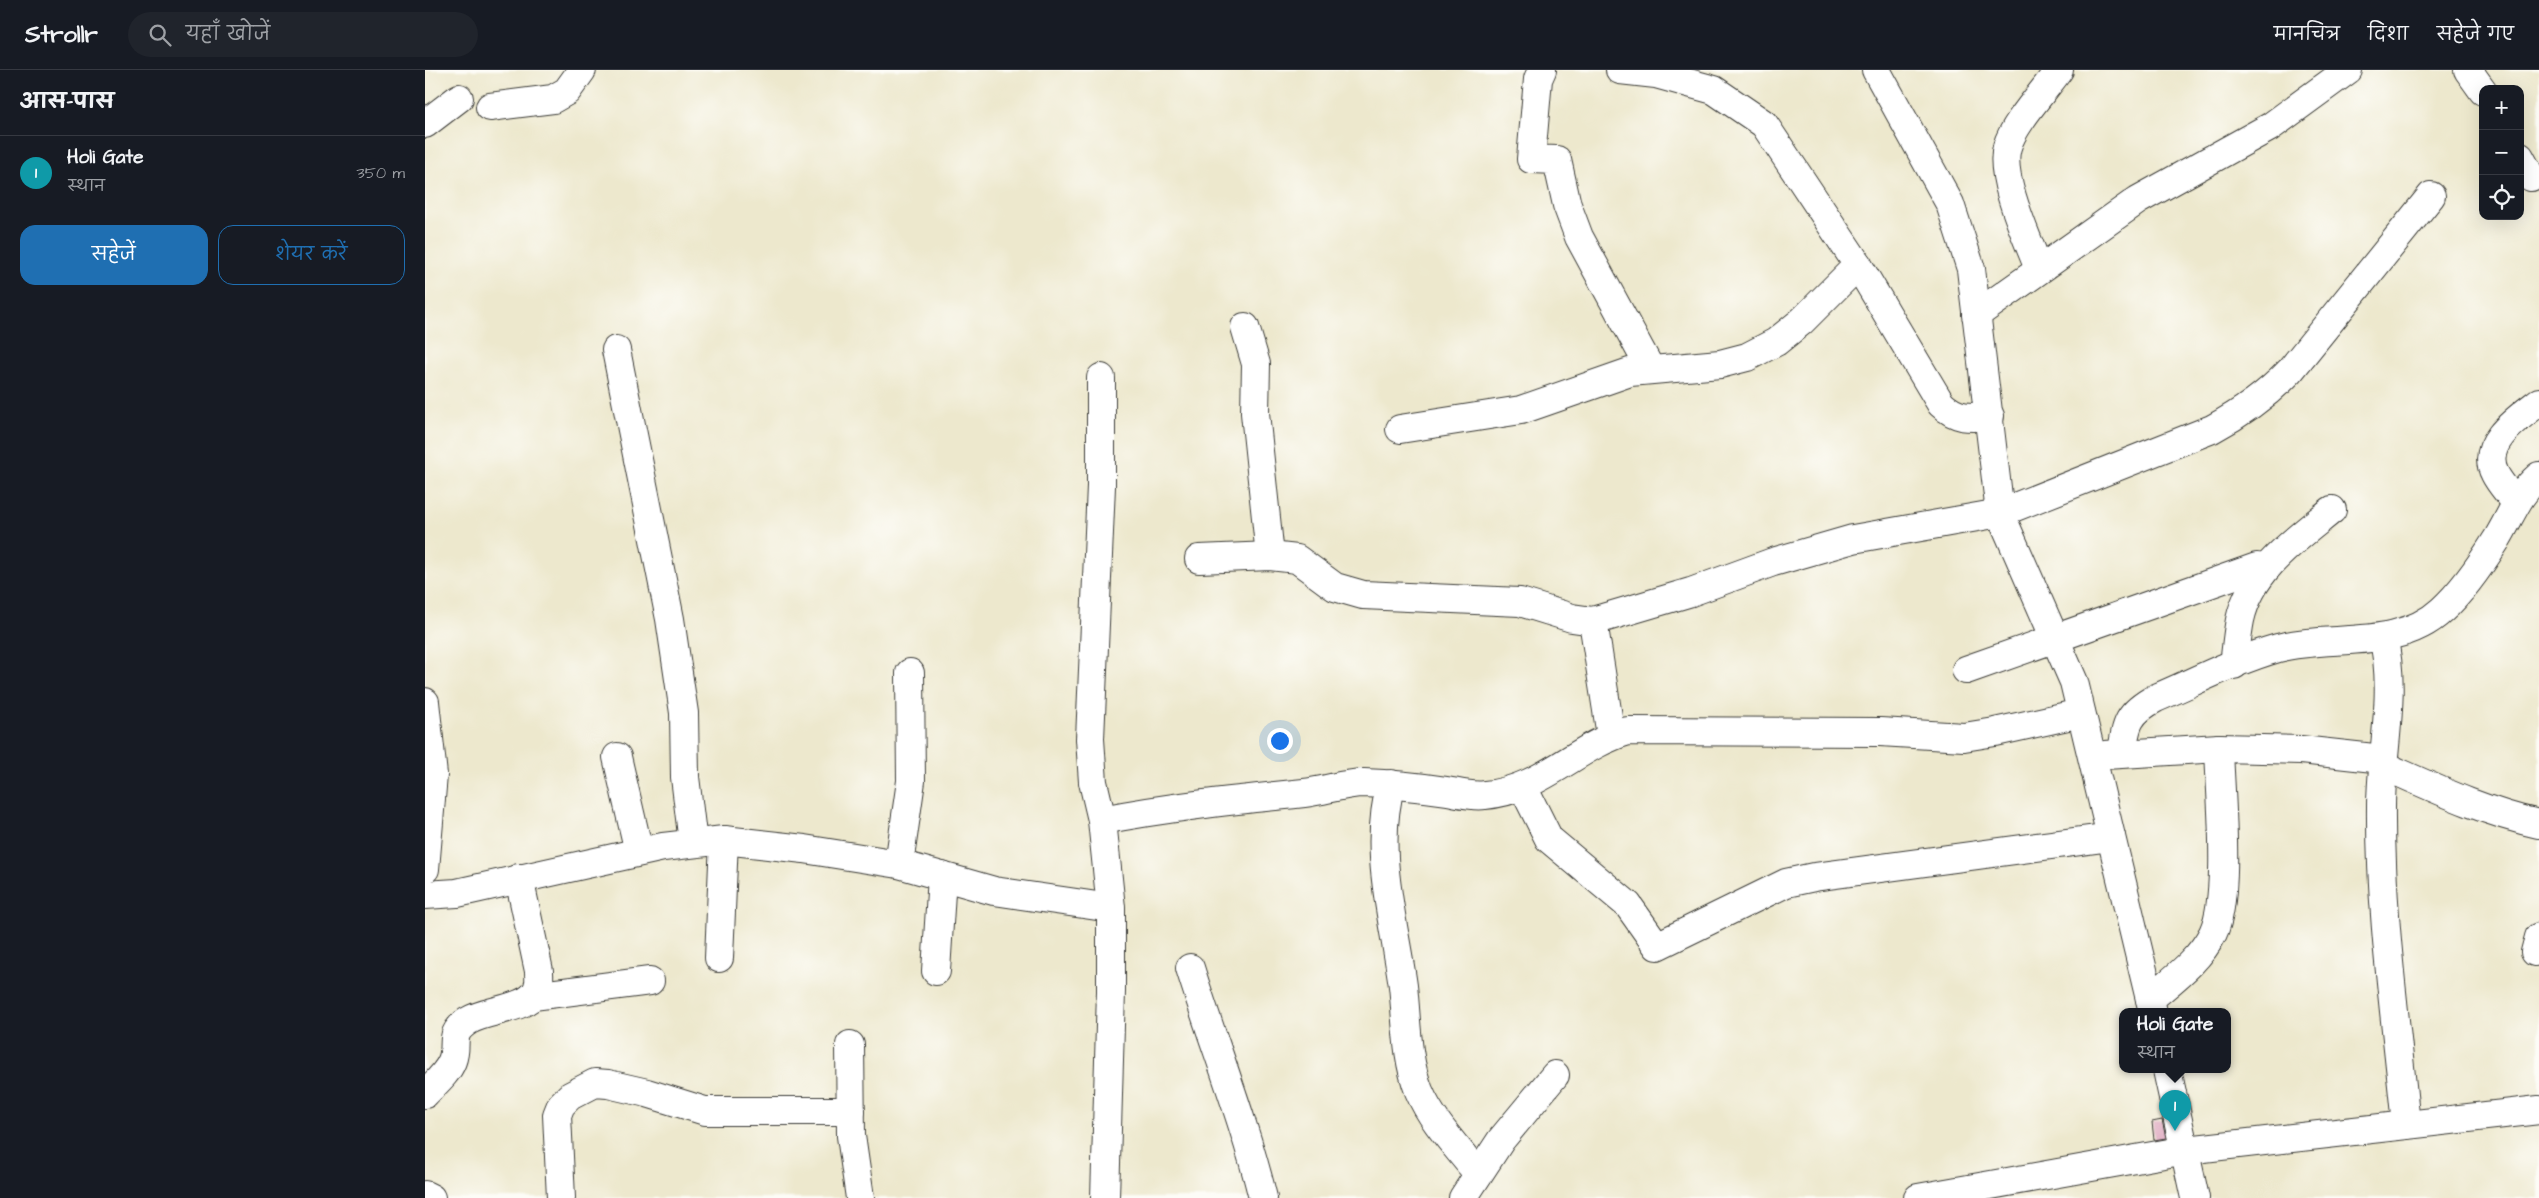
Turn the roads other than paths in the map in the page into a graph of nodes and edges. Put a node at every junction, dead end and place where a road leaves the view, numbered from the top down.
1 (582, 70) edge
2 (1542, 70) edge
3 (1620, 70) edge
4 (1876, 70) edge
5 (2059, 70) edge
6 (2348, 70) edge
7 (2468, 70) edge
8 (2479, 85) edge
9 (459, 98) dead end
10 (490, 107) dead end
11 (425, 124) edge
12 (2431, 196) dead end
13 (1858, 265) junction
14 (2039, 269) junction
15 (1977, 315) junction
16 (1245, 327) dead end
17 (616, 350) dead end
18 (1650, 368) junction
19 (1101, 378) dead end
20 (2539, 402) edge
21 (1990, 416) junction
22 (1400, 429) dead end
23 (2539, 476) edge
24 (2515, 502) junction
25 (2332, 510) dead end
26 (2000, 513) junction
27 (1270, 556) junction
28 (1199, 559) dead end
29 (2257, 567) dead end
30 (1593, 621) junction
31 (2383, 637) junction
32 (2055, 640) junction
33 (2234, 665) junction
34 (1966, 670) dead end
35 (910, 673) dead end
36 (425, 702) edge
37 (2081, 713) junction
38 (1611, 736) junction
39 (2219, 748) junction
40 (2122, 753) junction
41 (2091, 756) junction
42 (617, 757) dead end
43 (2382, 762) junction
44 (1391, 784) junction
45 (1523, 787) junction
46 (1102, 820) junction
47 (2539, 824) edge
48 (2111, 837) junction
49 (724, 840) junction
50 (693, 843) junction
51 (639, 852) junction
52 (899, 864) junction
53 (425, 869) edge
54 (942, 876) junction
55 (519, 878) junction
56 (425, 895) edge
57 (1111, 908) junction
58 (719, 958) dead end
59 (1190, 968) dead end
60 (936, 971) dead end
61 (650, 981) dead end
62 (533, 996) junction
63 (2152, 1006) edge
64 (850, 1045) dead end
65 (2168, 1073) edge
66 (1555, 1075) dead end
67 (425, 1094) edge
68 (2539, 1110) edge
69 (851, 1111) junction
70 (2406, 1125) junction
71 (2186, 1150) junction
72 (1479, 1174) junction
73 (425, 1195) edge
74 (431, 1198) edge
75 (561, 1198) edge
76 (860, 1198) edge
77 (1105, 1198) edge
78 (1263, 1198) edge
79 (1463, 1198) edge
80 (1918, 1198) edge
81 (2195, 1198) edge

1 - 10 street
2 - 18 street
3 - 13 street
4 - 15 street
5 - 14 street
6 - 14 street
7 - 8 street
9 - 11 street
12 - 26 street
13 - 18 street
13 - 21 street
14 - 15 street
15 - 21 street
16 - 27 street
17 - 50 street
18 - 22 street
19 - 46 street
20 - 24 street
21 - 26 street
23 - 24 street
24 - 31 street
25 - 33 street
26 - 30 street
26 - 32 street
27 - 28 street
27 - 30 street
29 - 32 street
30 - 38 street
31 - 33 street
31 - 43 street
32 - 34 street
32 - 37 street
33 - 40 street
35 - 52 street
36 - 53 street
37 - 38 street
37 - 41 street
38 - 45 street
39 - 40 street
39 - 43 street
39 - 63 street
40 - 41 street
41 - 48 street
42 - 51 street
43 - 47 street
43 - 70 street
44 - 45 street
44 - 46 street
44 - 72 street
45 - 48 street
46 - 57 street
48 - 63 street
49 - 50 street
49 - 52 street
49 - 58 street
50 - 51 street
51 - 55 street
52 - 54 street
54 - 57 street
54 - 60 street
55 - 56 street
55 - 62 street
57 - 77 street
59 - 78 street
61 - 62 street
62 - 67 street
64 - 69 street
65 - 71 street
66 - 72 street
68 - 70 street
69 - 75 street
69 - 76 street
70 - 71 street
71 - 80 street
71 - 81 street
72 - 79 street
73 - 74 street

